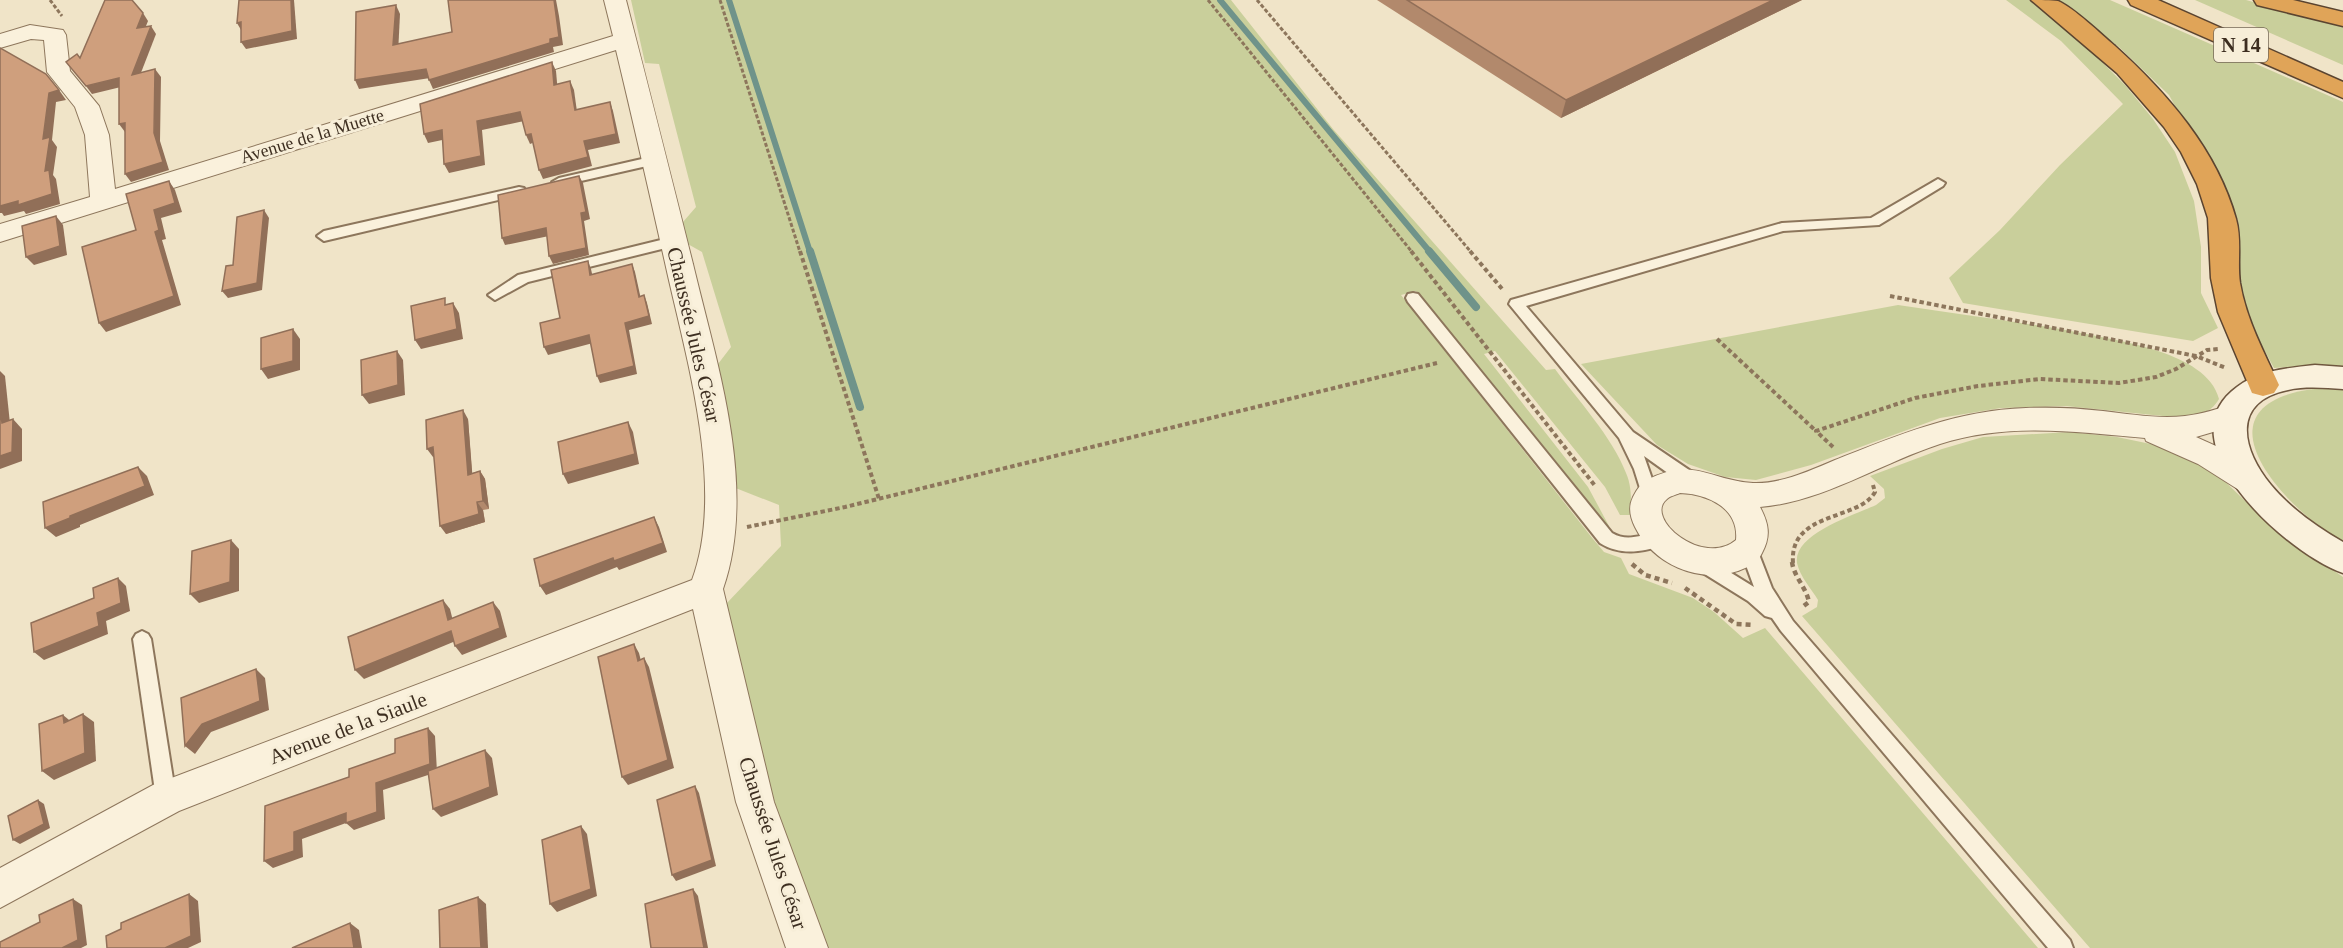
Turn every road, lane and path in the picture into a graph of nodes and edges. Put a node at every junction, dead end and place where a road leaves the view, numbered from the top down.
1 (615, 0) edge
2 (720, 0) edge
3 (1208, 0) edge
4 (1257, 0) edge
5 (2042, 0) edge
6 (2139, 0) edge
7 (2172, 0) edge
8 (2265, 0) edge
9 (2343, 19) edge
10 (624, 40) junction
11 (0, 41) edge
12 (2343, 75) edge
13 (2343, 91) edge
14 (656, 160) junction
15 (1938, 183) dead end
16 (103, 201) junction
17 (0, 233) edge
18 (324, 236) dead end
19 (673, 243) junction
20 (495, 295) dead end
21 (1890, 296) dead end
22 (1413, 298) dead end
23 (1516, 304) junction
24 (1717, 339) dead end
25 (2218, 349) dead end
26 (1489, 350) junction
27 (2196, 356) junction
28 (1460, 357) junction
29 (2343, 378) edge
30 (2247, 399) junction
31 (2139, 428) junction
32 (1816, 431) junction
33 (1627, 436) junction
34 (1852, 466) junction
35 (1692, 481) junction
36 (2250, 481) junction
37 (1598, 489) dead end
38 (1793, 489) junction
39 (1723, 490) junction
40 (1650, 496) junction
41 (879, 499) junction
42 (720, 532) junction
43 (1751, 537) junction
44 (1658, 540) junction
45 (1622, 546) junction
46 (2343, 559) edge
47 (1689, 574) junction
48 (1674, 584) dead end
49 (706, 589) junction
50 (1782, 620) junction
51 (142, 639) dead end
52 (166, 798) junction
53 (0, 889) edge
54 (807, 948) edge
55 (2062, 948) edge

1 - 10 street, Chaussée Jules César
2 - 41 path
3 - 26 path
4 - 23 path
5 - 30 highway
6 - 13 highway, N 14
7 - 12 highway, N 14
8 - 9 highway
10 - 14 street, Chaussée Jules César
10 - 16 street, Avenue de la Muette
11 - 16 street
14 - 18 lane
14 - 19 street, Chaussée Jules César
15 - 23 lane
16 - 17 street, Avenue de la Muette
19 - 20 lane
19 - 42 street, Chaussée Jules César
21 - 27 path
22 - 28 lane
23 - 33 lane
24 - 32 path
25 - 27 path
26 - 28 path
26 - 37 path
27 - 30 path
27 - 32 path
28 - 41 path
28 - 45 lane
29 - 30 main road
30 - 31 street
30 - 36 main road
31 - 34 street
31 - 36 street
32 - 34 path
33 - 35 lane
33 - 40 lane
34 - 38 street
34 - 50 path
35 - 39 street
35 - 40 street
36 - 46 main road
38 - 39 street
38 - 43 street
39 - 43 street
40 - 44 street
41 - 42 path
42 - 49 street, Chaussée Jules César
43 - 47 street
43 - 50 lane
44 - 45 lane
44 - 47 street
45 - 48 path
47 - 50 lane
47 - 50 path
49 - 52 street, Avenue de la Siaule
49 - 54 street, Chaussée Jules César
50 - 55 lane
51 - 52 lane
52 - 53 street, Avenue de la Siaule

